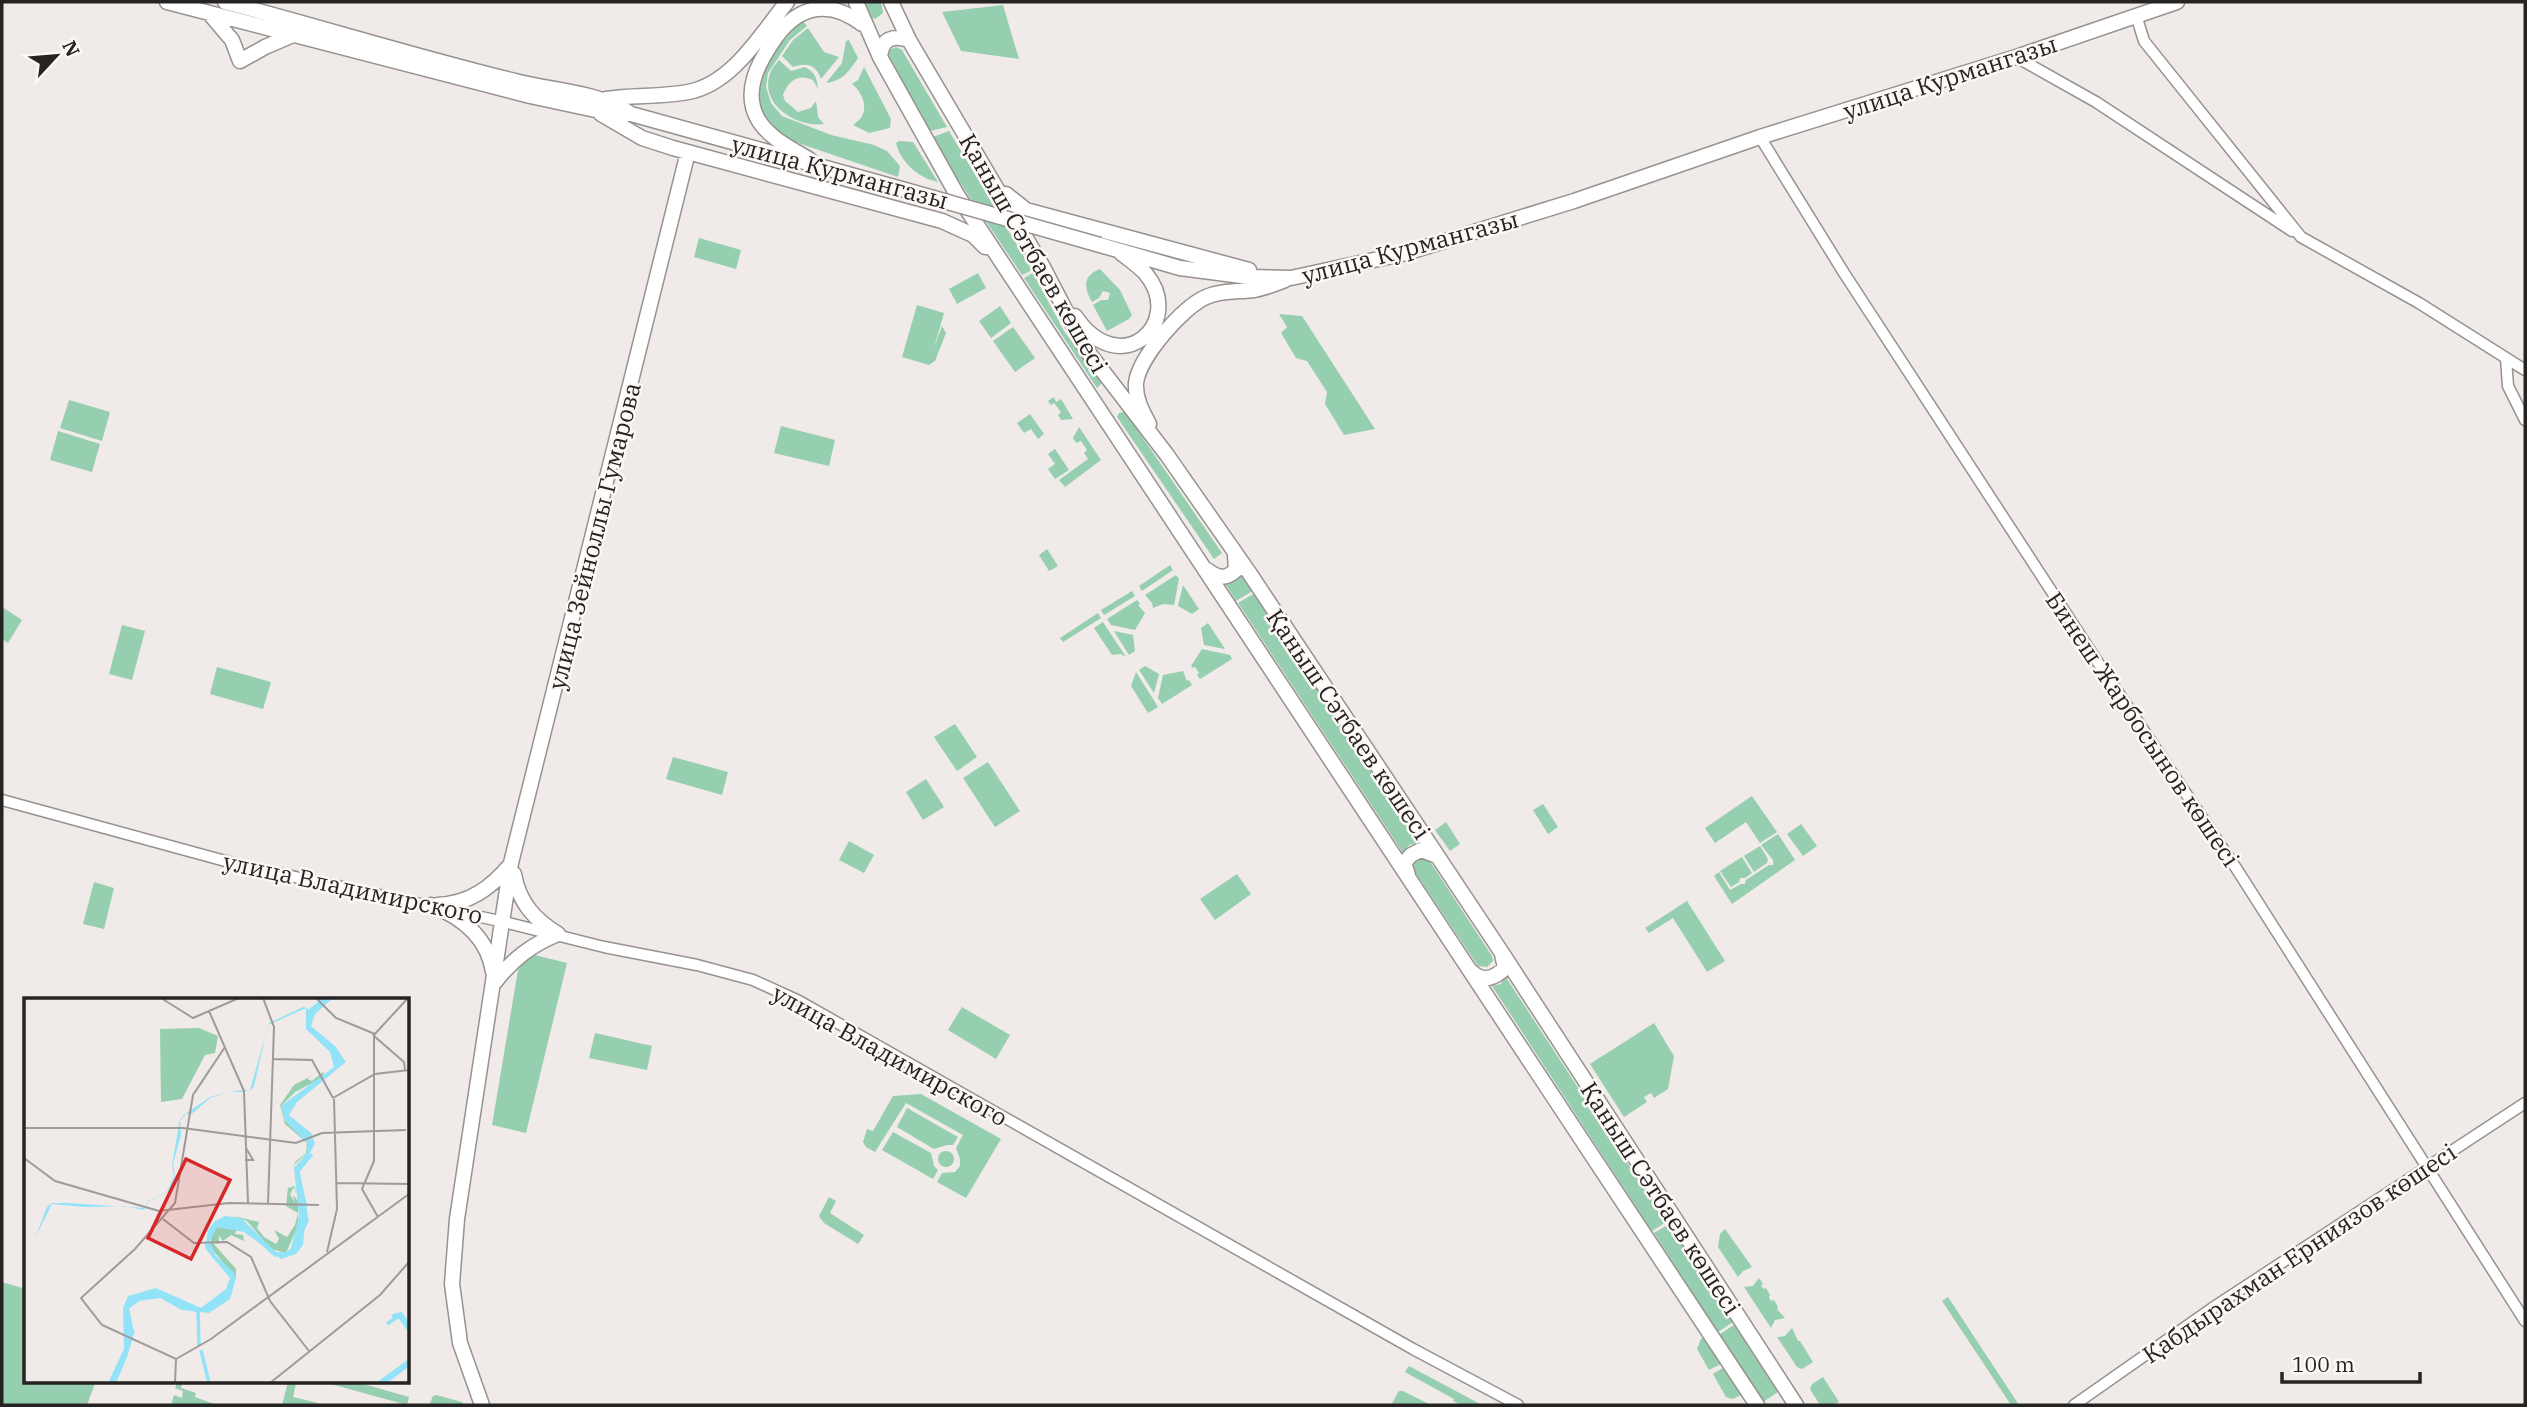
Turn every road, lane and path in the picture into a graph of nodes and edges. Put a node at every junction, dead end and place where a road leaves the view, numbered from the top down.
1 (167, 2) edge
2 (225, 2) edge
3 (787, 2) edge
4 (856, 2) edge
5 (891, 2) edge
6 (2177, 2) edge
7 (209, 13) junction
8 (2136, 15) junction
9 (868, 31) junction
10 (294, 35) junction
11 (909, 40) junction
12 (347, 42) junction
13 (880, 57) junction
14 (2015, 57) junction
15 (597, 105) junction
16 (1760, 137) junction
17 (688, 152) junction
18 (823, 168) junction
19 (994, 183) junction
20 (2301, 237) junction
21 (1107, 247) junction
22 (999, 259) junction
23 (1043, 267) junction
24 (1267, 276) junction
25 (1291, 278) junction
26 (2506, 358) junction
27 (2525, 370) edge
28 (1129, 409) junction
29 (2525, 420) edge
30 (1109, 423) junction
31 (1167, 455) junction
32 (1234, 551) junction
33 (1206, 569) junction
34 (2, 800) edge
35 (1437, 856) junction
36 (512, 863) junction
37 (1409, 878) junction
38 (431, 905) junction
39 (504, 922) junction
40 (558, 934) junction
41 (1502, 953) junction
42 (1466, 966) junction
43 (495, 983) junction
44 (2525, 1103) edge
45 (2428, 1166) junction
46 (2525, 1321) edge
47 (482, 1405) edge
48 (1518, 1405) edge
49 (1756, 1405) edge
50 (1796, 1405) edge
51 (2074, 1405) edge

1 - 7 main road, улица Курмангазы
2 - 12 main road, улица Курмангазы
3 - 15 main road
4 - 9 main road, Қаныш Сәтбаев көшесі
5 - 11 main road, Қаныш Сәтбаев көшесі
6 - 8 main road, улица Курмангазы
7 - 10 main road, улица Курмангазы
7 - 10 main road
8 - 14 main road, улица Курмангазы
8 - 20 street
9 - 13 main road, Қаныш Сәтбаев көшесі
9 - 18 main road
10 - 12 main road, улица Курмангазы
11 - 13 main road
11 - 19 main road, Қаныш Сәтбаев көшесі
12 - 15 main road, улица Курмангазы
13 - 22 main road, Қаныш Сәтбаев көшесі
14 - 16 main road, улица Курмангазы
14 - 20 street
15 - 17 main road
15 - 18 main road, улица Курмангазы
16 - 25 main road, улица Курмангазы
16 - 45 street, Бинеш Жарбосынов көшесі
17 - 22 main road
17 - 36 main road, улица Зейноллы Гумарова
18 - 21 main road, улица Курмангазы, bridge
19 - 23 main road, Қаныш Сәтбаев көшесі
19 - 24 main road
20 - 26 street
21 - 23 main road
21 - 24 main road, улица Курмангазы
22 - 30 main road, Қаныш Сәтбаев көшесі
23 - 28 main road, Қаныш Сәтбаев көшесі
24 - 25 main road, улица Курмангазы
25 - 31 main road
26 - 27 street
26 - 29 street
28 - 30 main road
28 - 31 main road, Қаныш Сәтбаев көшесі
30 - 33 main road, Қаныш Сәтбаев көшесі
31 - 32 main road, Қаныш Сәтбаев көшесі
32 - 33 main road
32 - 35 main road, Қаныш Сәтбаев көшесі
33 - 37 main road, Қаныш Сәтбаев көшесі
34 - 38 street, улица Владимирского
35 - 37 main road
35 - 41 main road, Қаныш Сәтбаев көшесі
36 - 38 main road
36 - 39 main road, улица Зейноллы Гумарова
36 - 40 main road
37 - 42 main road, Қаныш Сәтбаев көшесі
38 - 39 street, улица Владимирского
38 - 43 main road
39 - 40 street, улица Владимирского
39 - 43 main road, улица Зейноллы Гумарова
40 - 43 main road
40 - 48 street, улица Владимирского
41 - 42 main road
41 - 50 main road, Қаныш Сәтбаев көшесі
42 - 49 main road, Қаныш Сәтбаев көшесі
43 - 47 main road, улица Зейноллы Гумарова
44 - 45 street, Қабдырахман Ерниязов көшесі
45 - 46 street, Бинеш Жарбосынов көшесі
45 - 51 street, Қабдырахман Ерниязов көшесі

